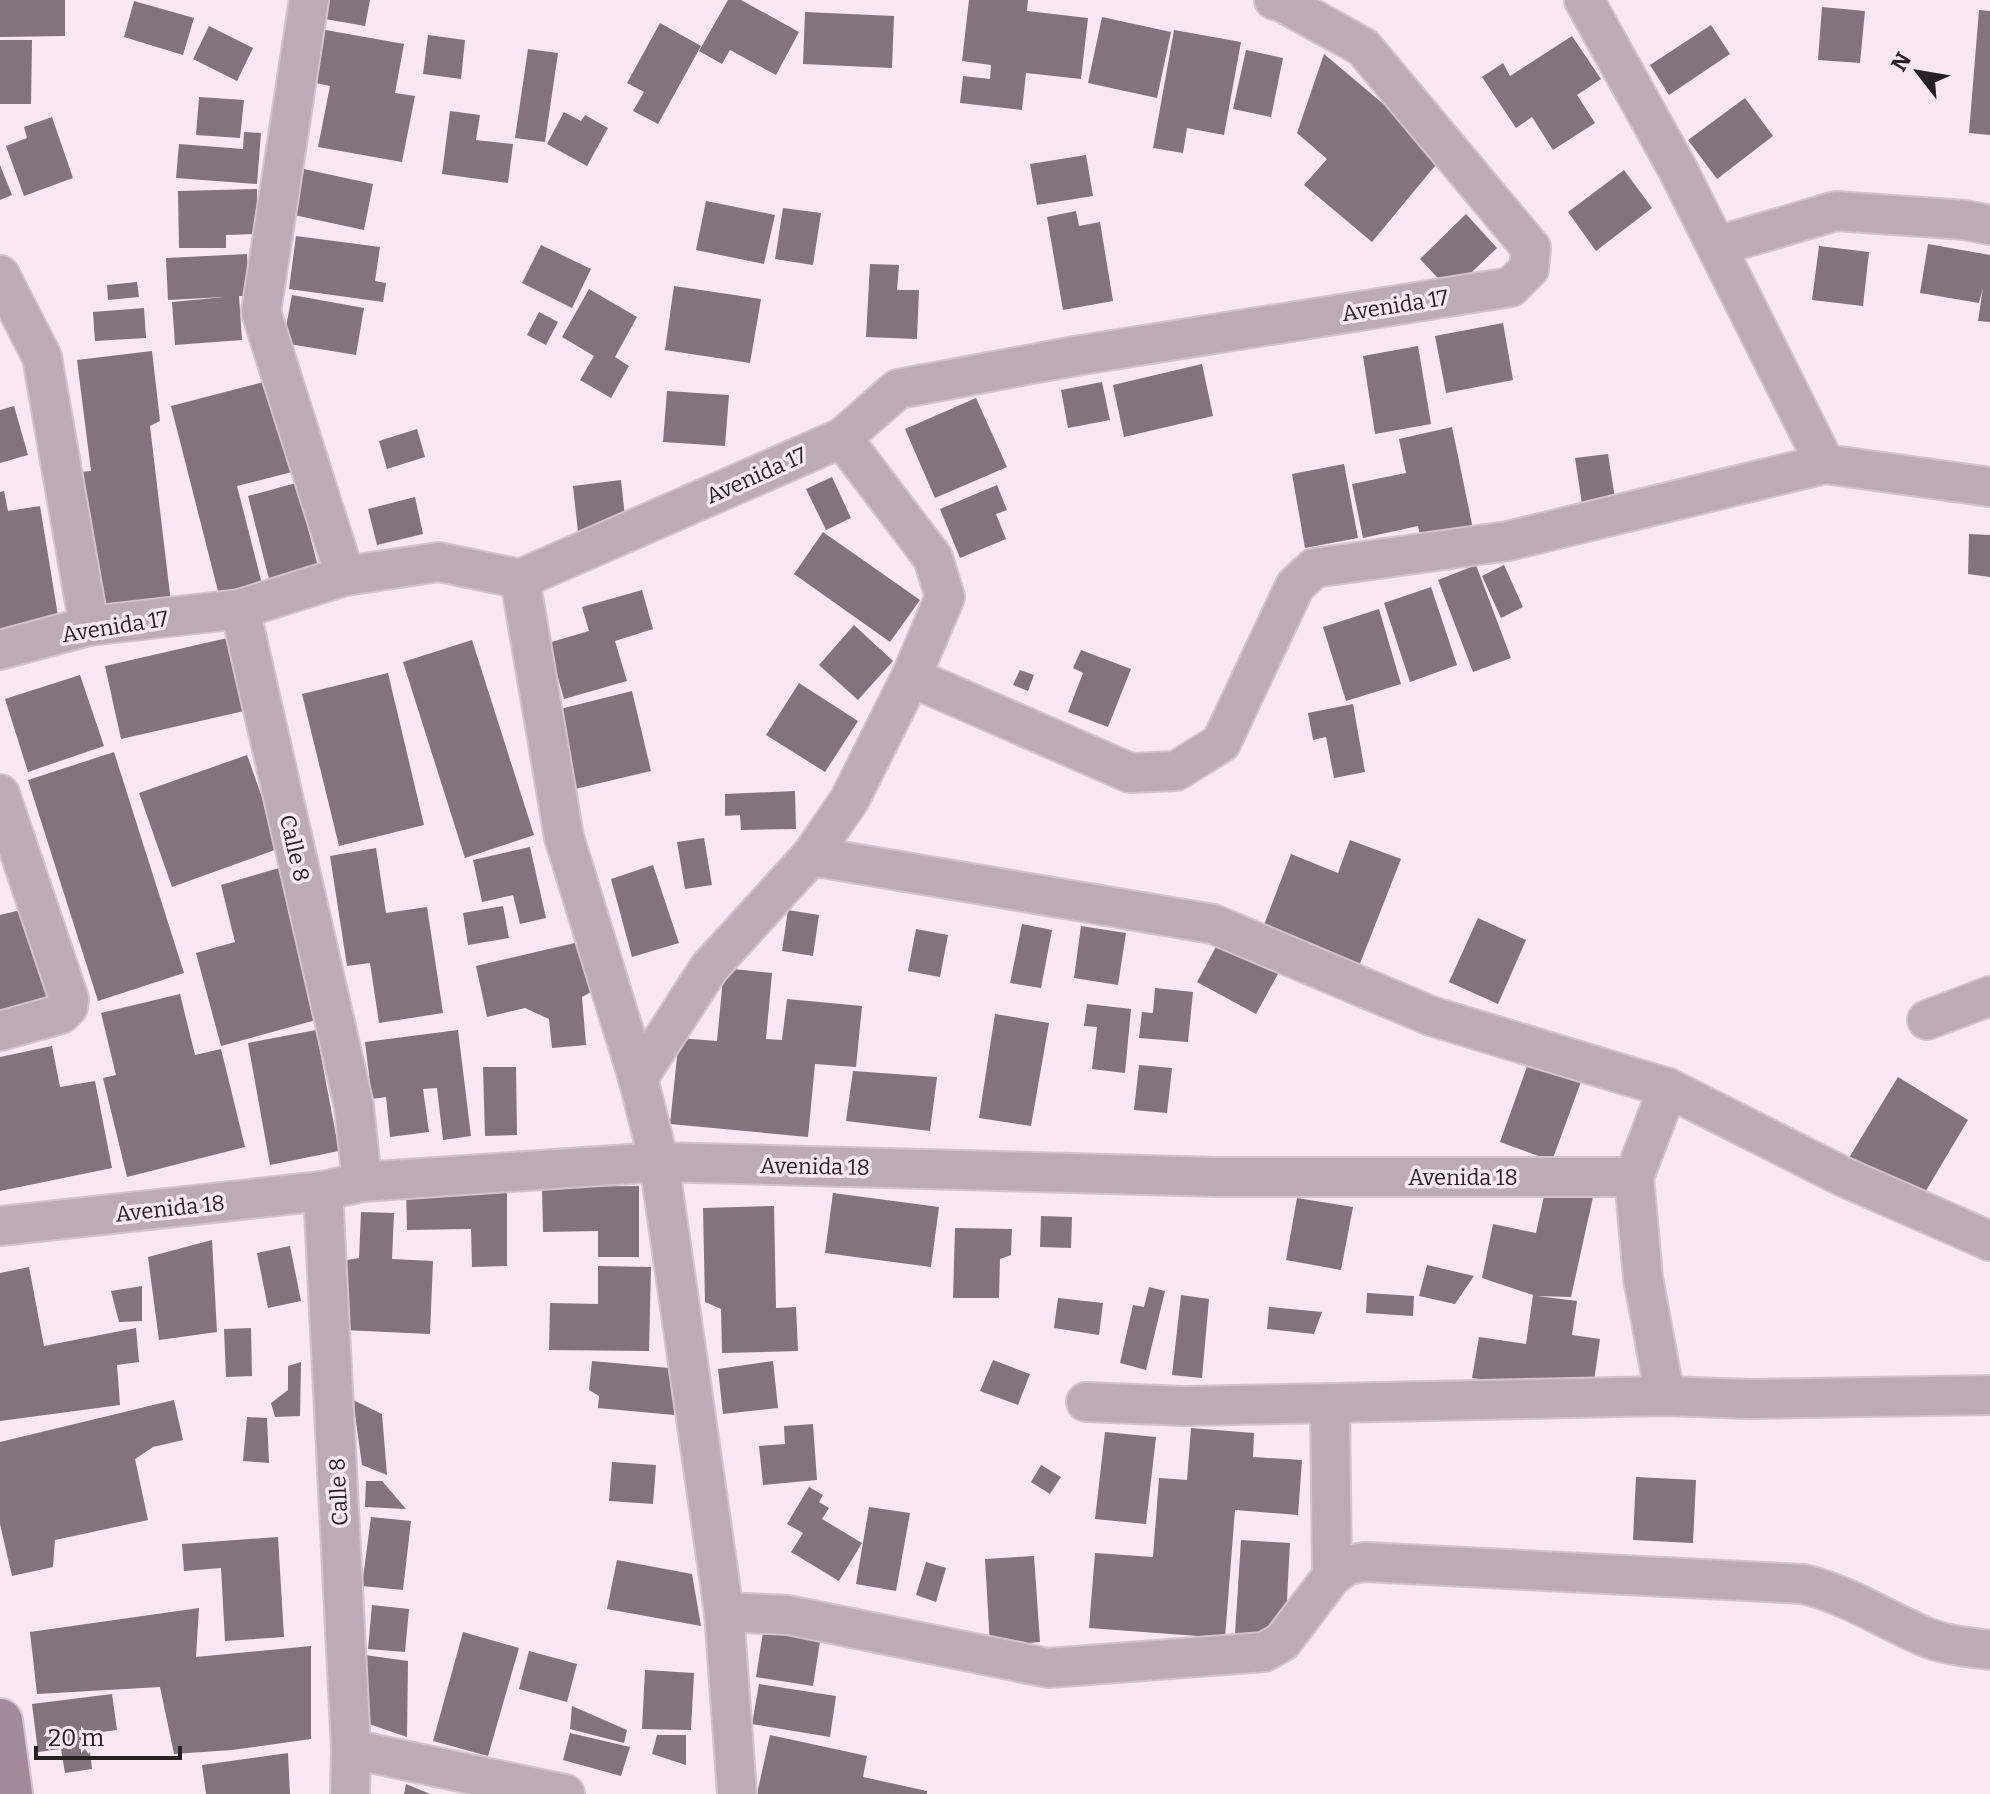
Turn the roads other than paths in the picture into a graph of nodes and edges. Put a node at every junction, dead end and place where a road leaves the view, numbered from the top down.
1 (309, 0) edge
2 (1274, 0) edge
3 (1584, 0) edge
4 (1990, 225) edge
5 (1717, 246) junction
6 (0, 275) edge
7 (0, 314) edge
8 (42, 357) junction
9 (842, 438) junction
10 (1825, 464) junction
11 (1990, 487) edge
12 (345, 576) junction
13 (520, 579) junction
14 (240, 609) junction
15 (89, 626) junction
16 (0, 650) edge
17 (911, 677) junction
18 (0, 794) edge
19 (811, 856) junction
20 (1990, 996) edge
21 (1927, 1020) dead end
22 (0, 1031) edge
23 (638, 1078) junction
24 (1668, 1088) junction
25 (659, 1162) junction
26 (1634, 1177) junction
27 (362, 1182) junction
28 (323, 1191) junction
29 (0, 1226) edge
30 (1990, 1241) edge
31 (1990, 1395) edge
32 (1665, 1396) junction
33 (1086, 1402) dead end
34 (1330, 1403) junction
35 (1332, 1576) junction
36 (724, 1612) junction
37 (1990, 1650) edge
38 (1, 1736) edge
39 (351, 1749) junction
40 (10, 1794) edge
41 (350, 1794) edge
42 (565, 1794) edge
43 (737, 1794) edge

1 - 12 street
2 - 9 street, Avenida 17
3 - 5 street
4 - 5 street
5 - 10 street
6 - 8 street
7 - 8 street
8 - 15 street
9 - 13 street, Avenida 17
9 - 17 street
10 - 11 street
10 - 17 street
12 - 13 street, Avenida 17
12 - 14 street, Avenida 17
13 - 23 street
14 - 15 street, Avenida 17
14 - 27 street, Calle 8
15 - 16 street, Avenida 17
17 - 19 street
18 - 22 street
19 - 23 street
19 - 24 street
20 - 21 street
23 - 25 street
24 - 26 street
24 - 30 street
25 - 26 street, Avenida 18
25 - 27 street, Avenida 18
25 - 36 street
26 - 32 street
27 - 28 street, Avenida 18
28 - 29 street, Avenida 18
28 - 39 street, Calle 8
31 - 32 street
32 - 34 street
33 - 34 street
34 - 35 street
35 - 36 street
35 - 37 street
36 - 43 street
38 - 40 street
39 - 41 street, Calle 8
39 - 42 street

